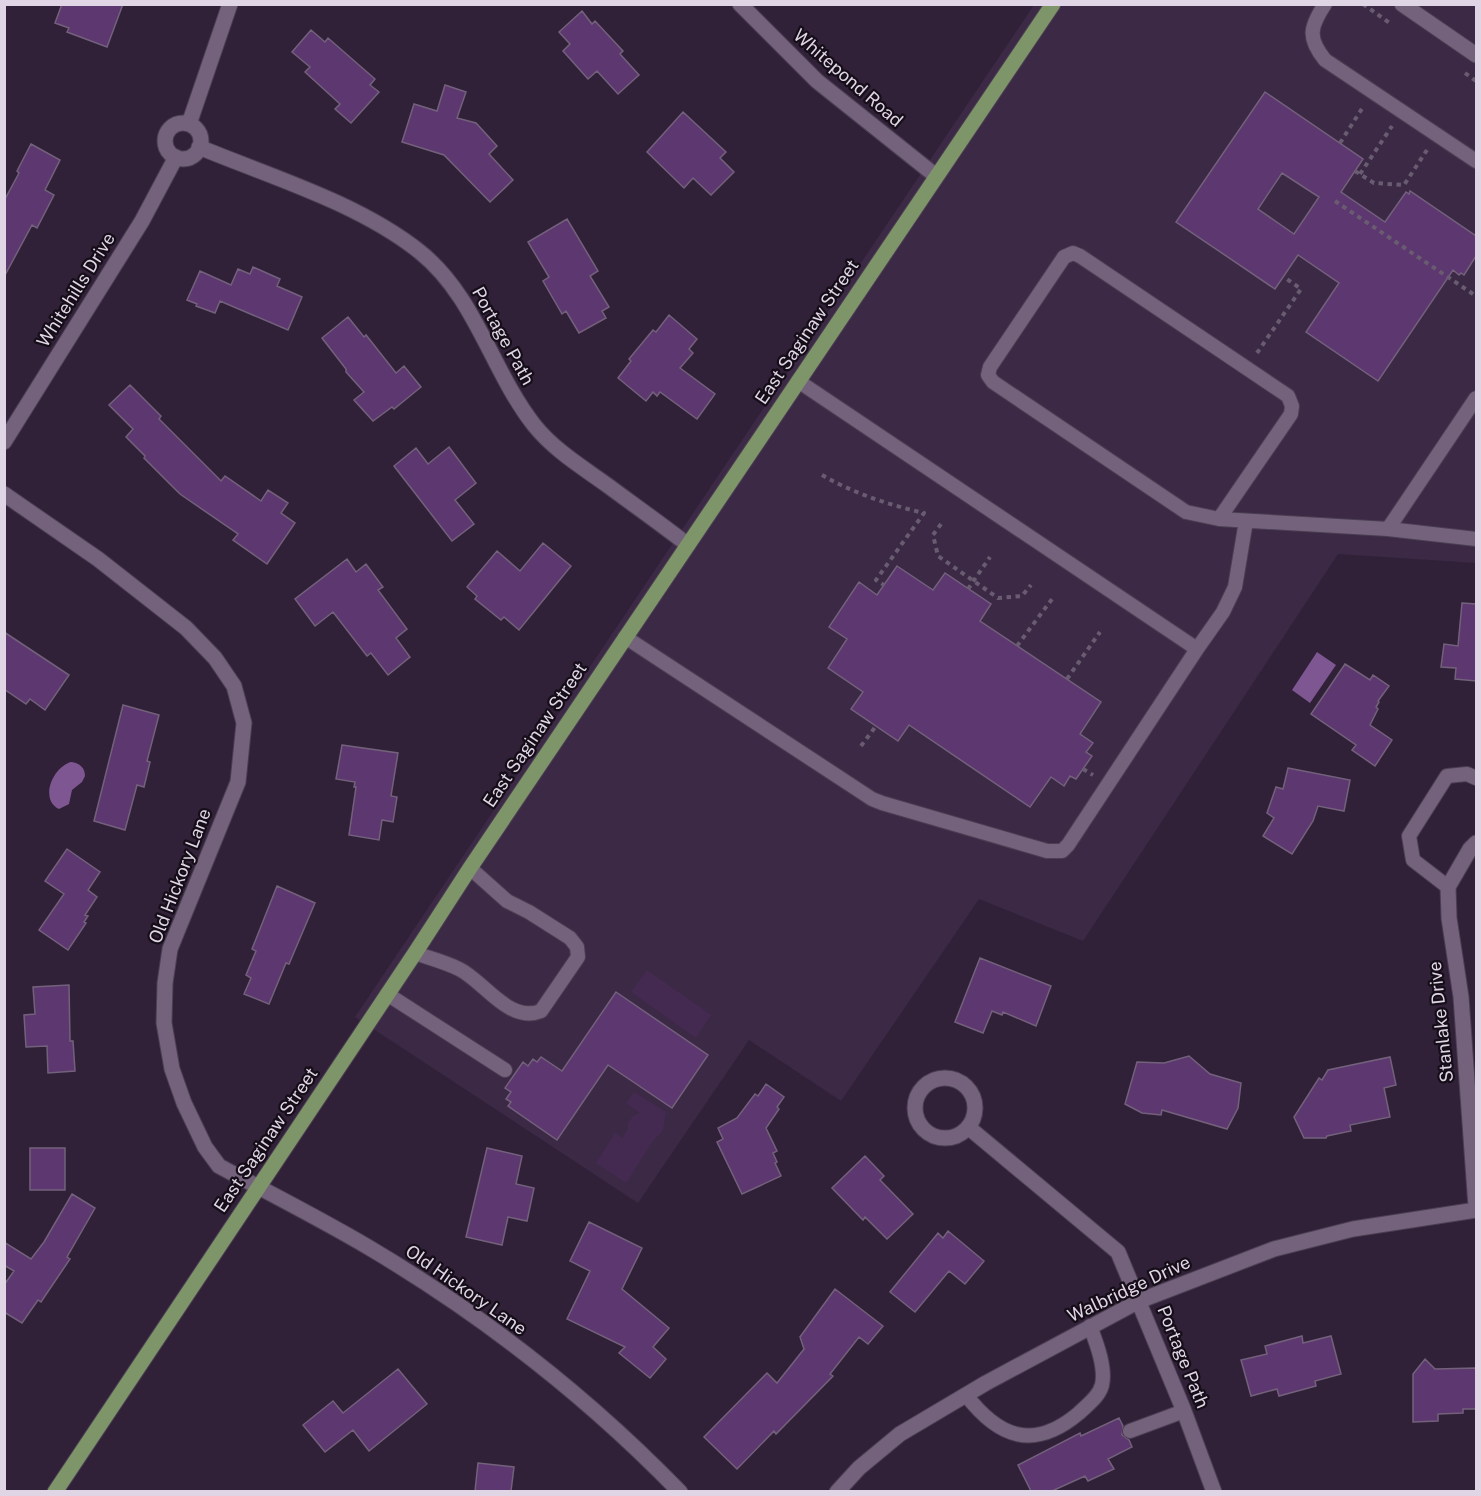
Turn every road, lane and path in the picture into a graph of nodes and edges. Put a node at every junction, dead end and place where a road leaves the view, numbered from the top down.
1 (230, 4) edge
2 (740, 4) edge
3 (1053, 4) edge
4 (1325, 4) edge
5 (1402, 4) edge
6 (1476, 55) edge
7 (1364, 106) dead end
8 (189, 124) junction
9 (1393, 126) dead end
10 (1340, 143) dead end
11 (200, 147) junction
12 (1428, 149) dead end
13 (176, 157) junction
14 (1476, 161) edge
15 (936, 176) junction
16 (1335, 201) dead end
17 (1284, 277) dead end
18 (1476, 296) edge
19 (1247, 368) junction
20 (798, 381) junction
21 (1476, 398) edge
22 (4, 442) edge
23 (822, 475) dead end
24 (4, 494) edge
25 (1219, 519) junction
26 (1246, 521) junction
27 (941, 524) dead end
28 (1388, 530) junction
29 (1476, 539) edge
30 (688, 544) junction
31 (990, 557) dead end
32 (974, 581) junction
33 (884, 585) dead end
34 (1031, 585) dead end
35 (968, 589) dead end
36 (1052, 599) dead end
37 (1100, 632) dead end
38 (625, 638) junction
39 (1017, 646) dead end
40 (1197, 649) junction
41 (1066, 679) dead end
42 (876, 726) dead end
43 (861, 746) dead end
44 (1083, 769) dead end
45 (1094, 775) dead end
46 (1476, 778) edge
47 (1476, 843) edge
48 (470, 868) junction
49 (1448, 887) junction
50 (415, 953) junction
51 (387, 994) junction
52 (505, 1070) dead end
53 (968, 1127) dead end
54 (257, 1187) junction
55 (1476, 1209) edge
56 (1139, 1301) junction
57 (1090, 1326) junction
58 (966, 1395) junction
59 (1184, 1411) junction
60 (1130, 1431) dead end
61 (55, 1491) edge
62 (680, 1491) edge
63 (837, 1491) edge
64 (1214, 1491) edge

1 - 8 street
2 - 15 street, Whitepond Road
3 - 15 main road, East Saginaw Street
4 - 14 lane
5 - 6 street
7 - 10 path
8 - 11 street
8 - 13 street
9 - 12 path
11 - 13 street
11 - 30 street, Portage Path
13 - 22 street, Whitehills Drive
15 - 20 main road, East Saginaw Street
16 - 18 path
17 - 19 path
19 - 25 lane
19 - 25 lane
20 - 30 main road, East Saginaw Street
20 - 40 lane
21 - 28 lane
23 - 33 path
24 - 54 street, Old Hickory Lane
25 - 26 lane
26 - 28 lane
26 - 40 lane
27 - 32 path
28 - 29 lane
30 - 38 main road, East Saginaw Street
31 - 32 path
32 - 34 path
32 - 35 path
36 - 39 path
37 - 41 path
38 - 40 lane
38 - 48 main road, East Saginaw Street
42 - 43 path
44 - 45 path
46 - 49 lane
47 - 49 street
48 - 50 main road, East Saginaw Street
48 - 50 lane
49 - 55 street, Stanlake Drive
50 - 51 main road, East Saginaw Street
51 - 52 lane
51 - 54 main road, East Saginaw Street
53 - 56 street, Portage Path
54 - 61 main road, East Saginaw Street
54 - 62 street, Old Hickory Lane
55 - 56 street, Walbridge Drive
56 - 57 street, Walbridge Drive
56 - 59 street, Portage Path
57 - 58 street, Walbridge Drive
57 - 58 lane
58 - 63 street, Walbridge Drive
59 - 60 lane
59 - 64 street, Portage Path

